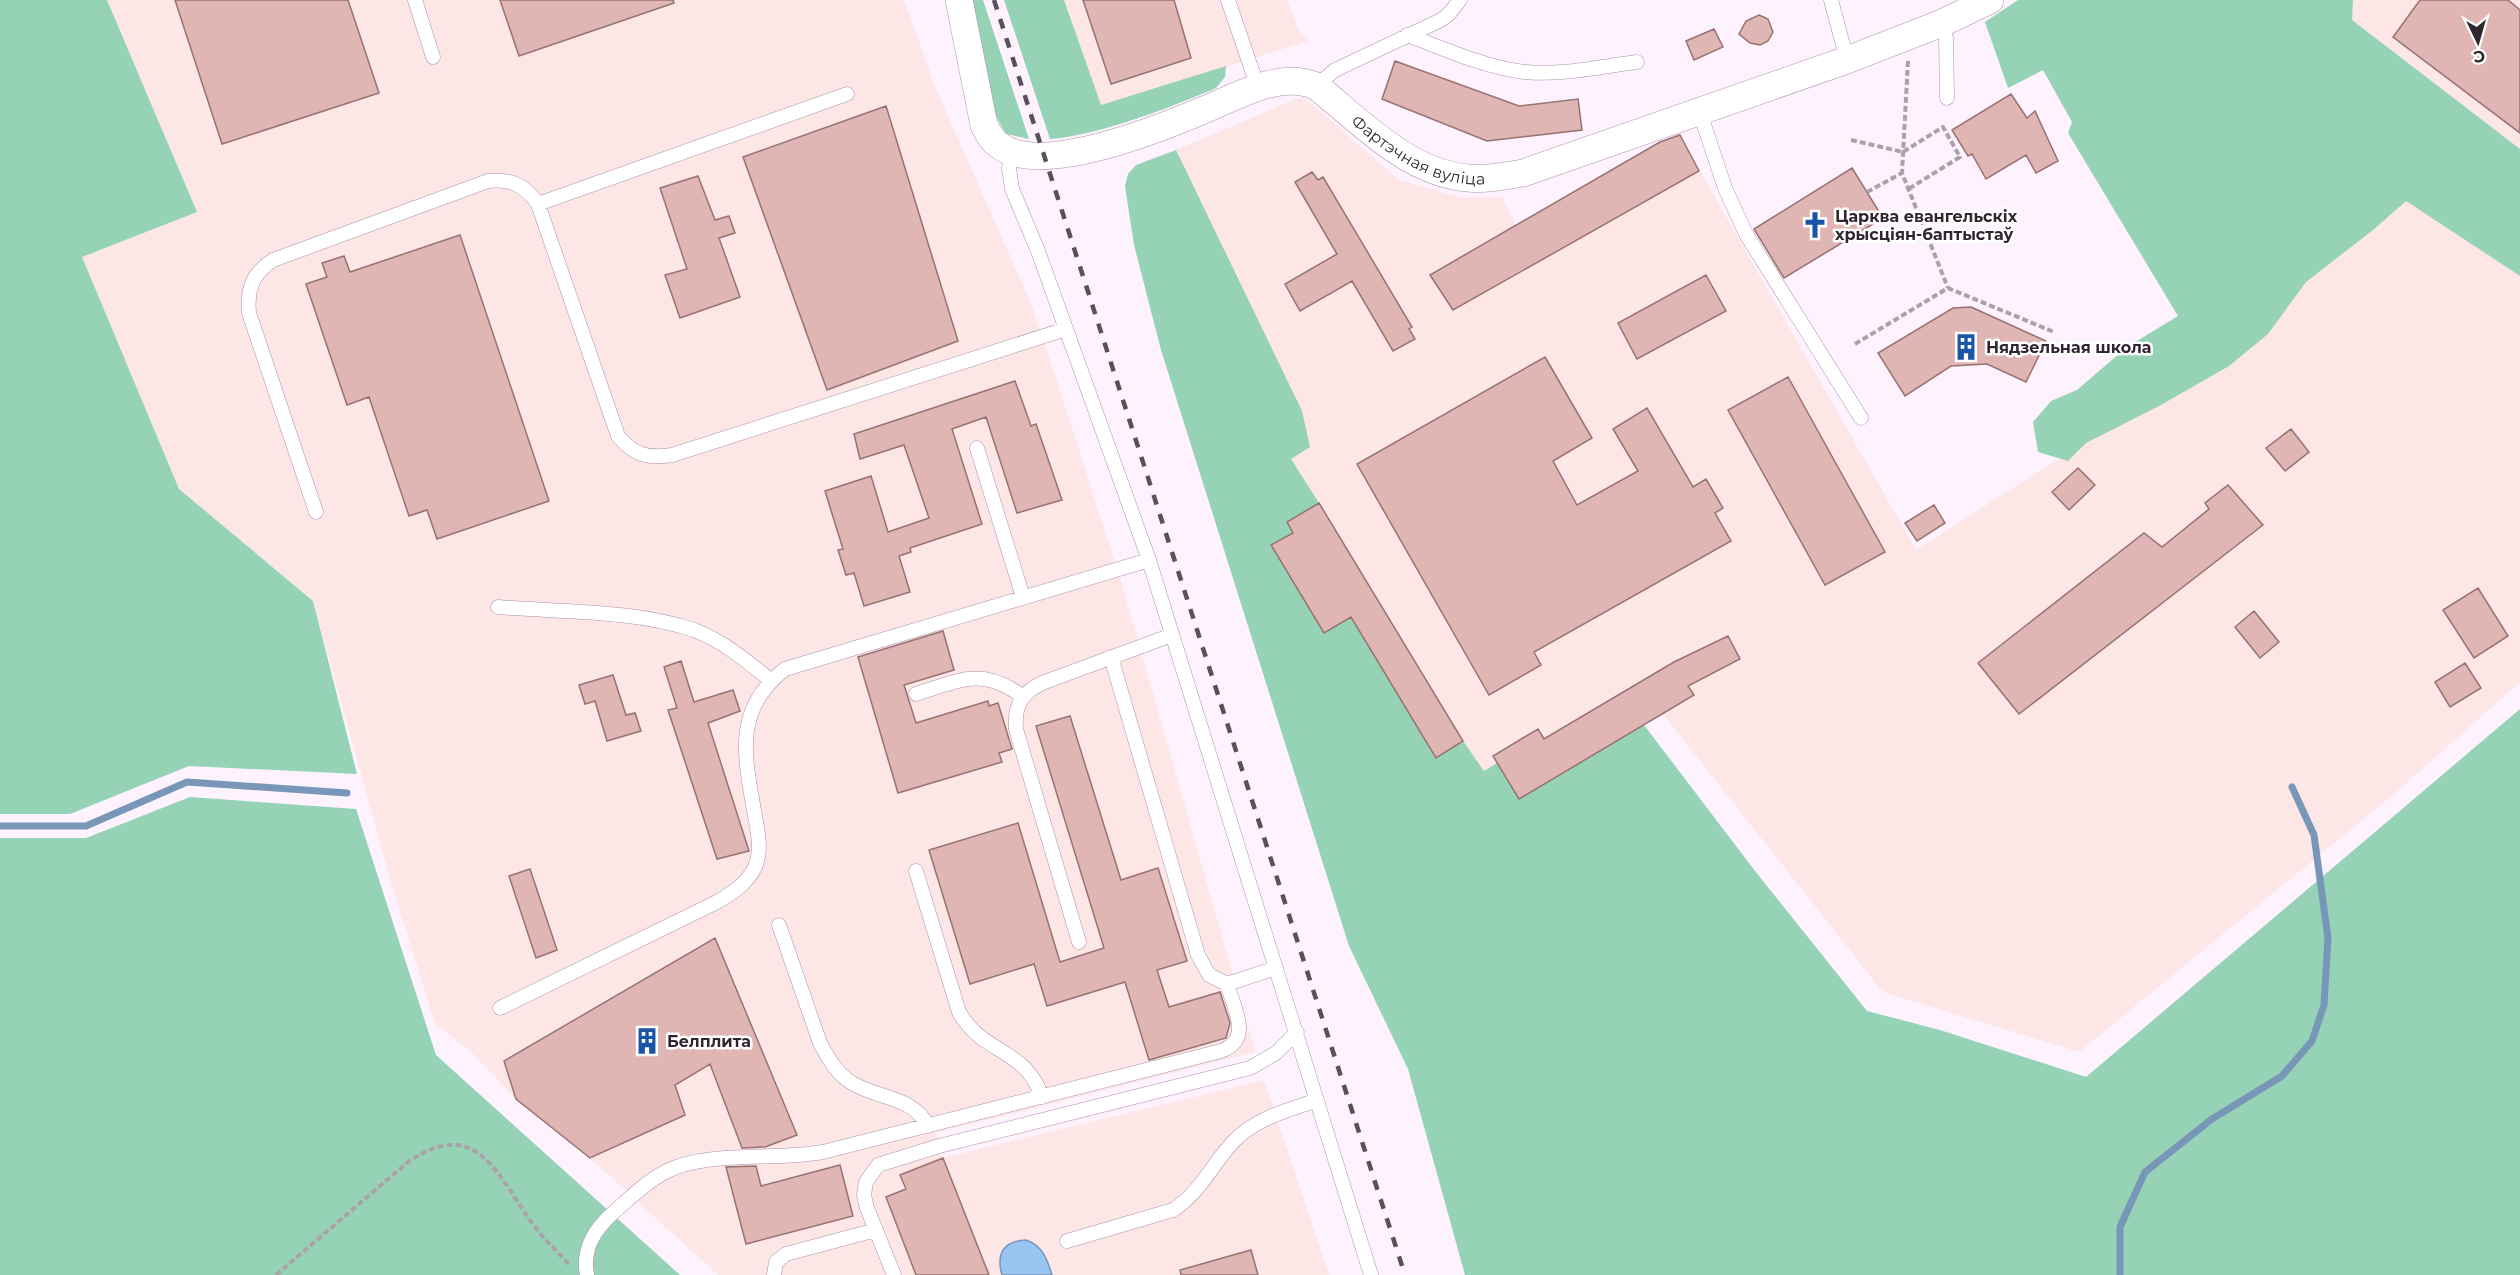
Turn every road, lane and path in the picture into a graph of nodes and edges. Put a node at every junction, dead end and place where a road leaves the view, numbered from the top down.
1 (415, 0) edge
2 (959, 0) edge
3 (1228, 0) edge
4 (1460, 0) edge
5 (1831, 0) edge
6 (1990, 0) edge
7 (1942, 23) junction
8 (1407, 36) junction
9 (1906, 37) junction
10 (433, 57) dead end
11 (1846, 60) junction
12 (1637, 62) dead end
13 (1316, 86) junction
14 (1258, 88) junction
15 (847, 94) dead end
16 (1947, 98) dead end
17 (1698, 110) junction
18 (1851, 140) dead end
19 (1012, 152) junction
20 (1903, 152) junction
21 (1902, 173) junction
22 (1910, 188) junction
23 (1867, 192) dead end
24 (538, 204) junction
25 (1948, 288) junction
26 (1066, 329) junction
27 (2054, 332) dead end
28 (1855, 344) dead end
29 (1861, 418) dead end
30 (978, 448) dead end
31 (316, 512) dead end
32 (1149, 560) junction
33 (1023, 597) junction
34 (498, 607) dead end
35 (1172, 635) junction
36 (1111, 657) junction
37 (770, 680) junction
38 (916, 694) dead end
39 (1022, 696) junction
40 (916, 871) dead end
41 (779, 925) dead end
42 (1079, 942) dead end
43 (1276, 968) junction
44 (1227, 984) junction
45 (500, 1008) dead end
46 (1297, 1032) junction
47 (1042, 1096) junction
48 (1317, 1100) junction
49 (928, 1126) junction
50 (876, 1230) junction
51 (1067, 1241) dead end
52 (573, 1269) dead end
53 (276, 1275) edge
54 (587, 1275) edge
55 (774, 1275) edge
56 (894, 1275) edge
57 (1371, 1275) edge

1 - 10 lane
2 - 19 street
3 - 14 lane
4 - 8 lane
5 - 11 lane
6 - 7 street, Фартэчная вуліца
7 - 9 street, Фартэчная вуліца
7 - 16 lane
8 - 12 lane
8 - 13 lane
9 - 11 street, Фартэчная вуліца
9 - 20 path
11 - 17 street, Фартэчная вуліца
13 - 14 street, Фартэчная вуліца
13 - 17 street, Фартэчная вуліца
14 - 19 street, Фартэчная вуліца
15 - 24 lane
17 - 29 lane
18 - 20 path
19 - 26 lane
20 - 21 path
20 - 22 path
21 - 22 path
21 - 23 path
22 - 25 path
24 - 26 lane
24 - 31 lane
25 - 27 path
25 - 28 path
26 - 32 lane
30 - 33 lane
32 - 33 lane
32 - 35 lane
33 - 37 lane
34 - 37 lane
35 - 36 lane
35 - 43 lane
36 - 39 lane
36 - 44 lane
37 - 45 lane
38 - 39 lane
39 - 42 lane
40 - 47 lane
41 - 49 lane
43 - 44 lane
43 - 46 lane
44 - 47 lane
46 - 48 lane
46 - 50 lane
47 - 49 lane
48 - 51 lane
48 - 57 lane
49 - 54 lane
50 - 55 lane
50 - 56 lane
52 - 53 path

